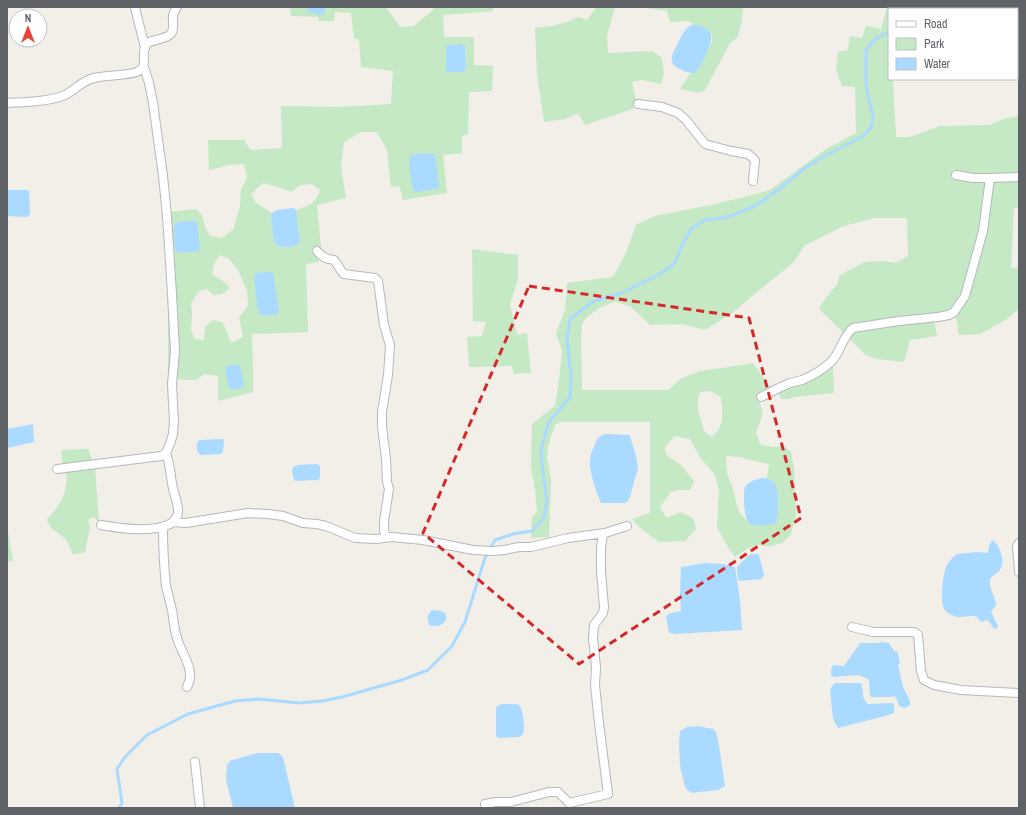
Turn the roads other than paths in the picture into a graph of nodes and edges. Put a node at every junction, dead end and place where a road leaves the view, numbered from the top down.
1 (135, 7) edge
2 (177, 7) edge
3 (145, 47) junction
4 (144, 67) junction
5 (7, 103) edge
6 (638, 104) dead end
7 (956, 175) dead end
8 (1019, 177) edge
9 (990, 178) junction
10 (753, 181) dead end
11 (317, 251) dead end
12 (761, 397) dead end
13 (166, 453) junction
14 (57, 469) dead end
15 (173, 522) junction
16 (101, 525) dead end
17 (627, 526) dead end
18 (163, 527) junction
19 (603, 534) junction
20 (386, 537) junction
21 (1019, 543) edge
22 (1019, 572) edge
23 (852, 627) dead end
24 (187, 687) dead end
25 (1019, 693) edge
26 (195, 762) dead end
27 (485, 804) dead end
28 (200, 808) edge

1 - 3 street
2 - 3 street
3 - 4 street
4 - 5 street
4 - 13 street
6 - 10 street
7 - 9 street
8 - 9 street
9 - 12 street
11 - 20 street
13 - 14 street
13 - 15 street
15 - 18 street
15 - 20 street
16 - 18 street
17 - 19 street
18 - 24 street
19 - 20 street
19 - 27 street
21 - 22 street
23 - 25 street
26 - 28 street

